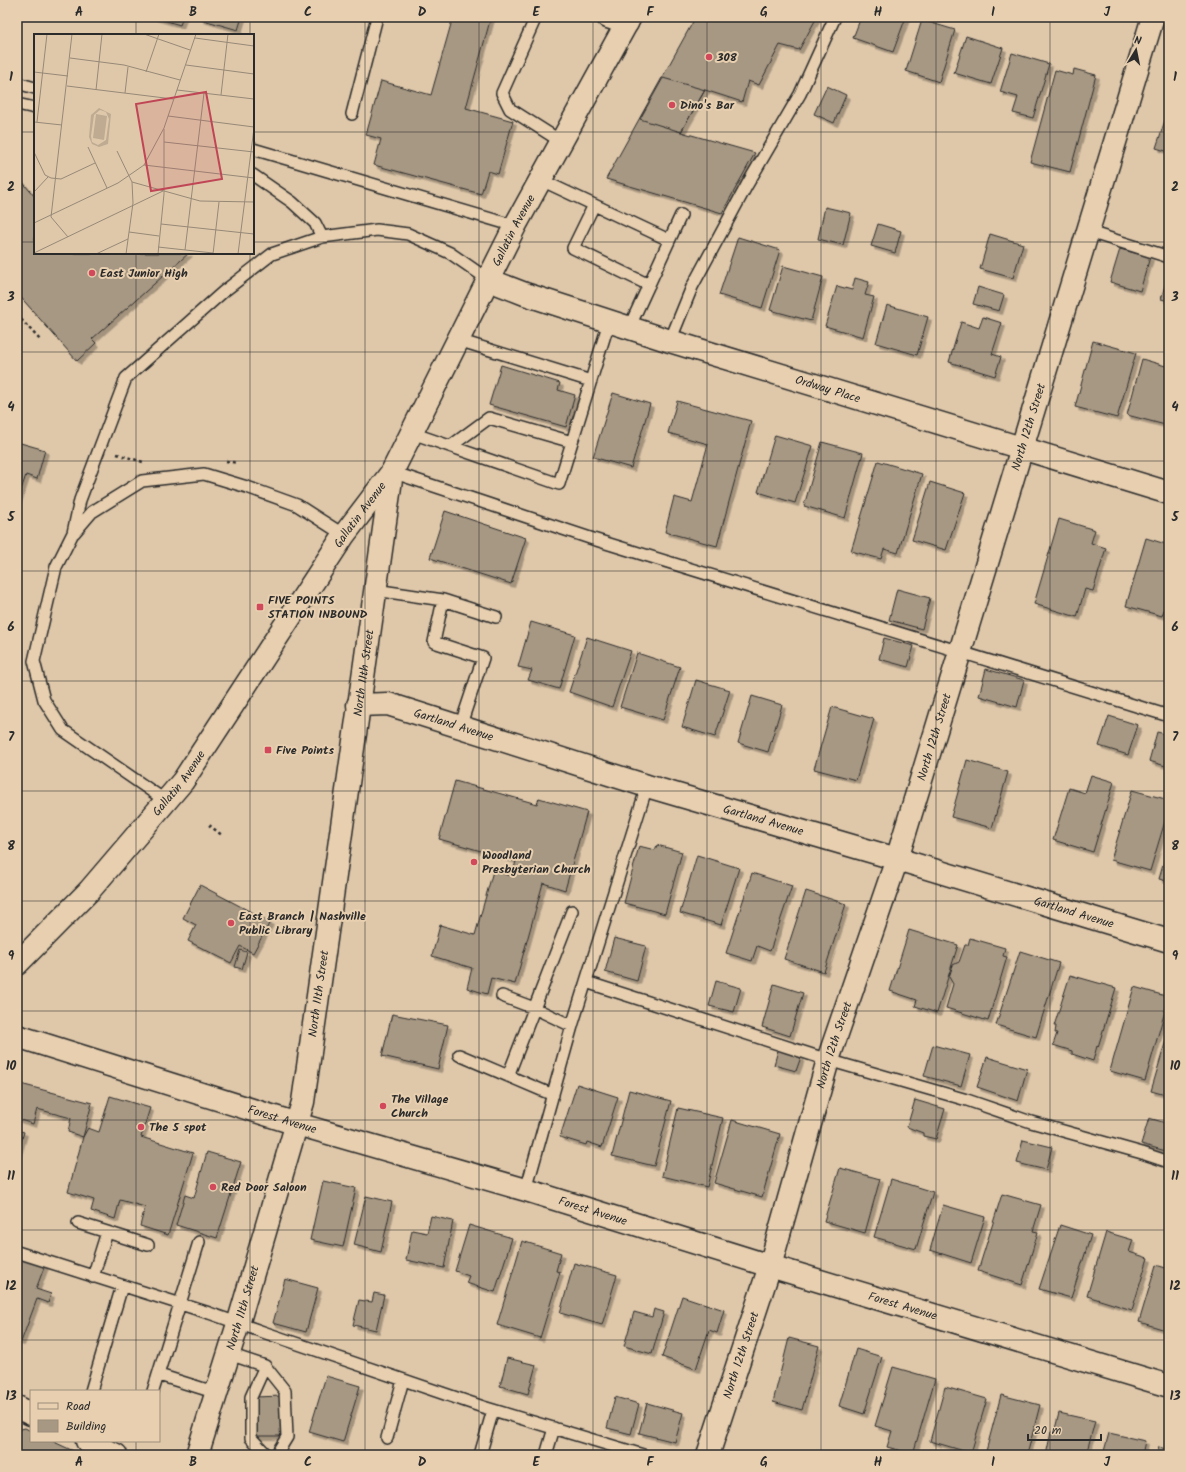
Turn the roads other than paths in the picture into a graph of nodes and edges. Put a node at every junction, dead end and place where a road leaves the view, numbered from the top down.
1 (377, 17) edge
2 (536, 17) edge
3 (835, 17) edge
4 (1152, 17) edge
5 (621, 19) edge
6 (1169, 22) edge
7 (17, 83) edge
8 (34, 88) edge
9 (17, 104) edge
10 (34, 108) edge
11 (352, 114) dead end
12 (562, 142) junction
13 (254, 149) edge
14 (254, 176) edge
15 (540, 180) junction
16 (594, 205) junction
17 (681, 215) dead end
18 (515, 226) junction
19 (1088, 232) junction
20 (322, 237) junction
21 (669, 240) junction
22 (1169, 258) edge
23 (489, 280) junction
24 (649, 285) junction
25 (609, 322) junction
26 (629, 328) junction
27 (458, 340) junction
28 (670, 341) junction
29 (590, 381) junction
30 (412, 433) junction
31 (572, 442) junction
32 (451, 446) junction
33 (1023, 449) junction
34 (392, 472) junction
35 (1169, 493) edge
36 (73, 533) junction
37 (344, 535) junction
38 (375, 590) junction
39 (443, 600) junction
40 (496, 618) dead end
41 (960, 653) junction
42 (358, 705) junction
43 (1169, 716) edge
44 (460, 727) junction
45 (647, 786) junction
46 (166, 801) junction
47 (897, 858) junction
48 (572, 911) dead end
49 (1169, 941) edge
50 (17, 964) edge
51 (586, 982) junction
52 (502, 996) dead end
53 (534, 1008) junction
54 (572, 1026) junction
55 (17, 1036) edge
56 (459, 1055) dead end
57 (828, 1060) junction
58 (508, 1076) junction
59 (553, 1095) junction
60 (297, 1124) junction
61 (1169, 1162) edge
62 (526, 1190) junction
63 (78, 1223) dead end
64 (107, 1232) junction
65 (199, 1242) dead end
66 (148, 1245) dead end
67 (17, 1252) edge
68 (770, 1266) junction
69 (93, 1277) junction
70 (122, 1286) junction
71 (180, 1304) junction
72 (238, 1324) junction
73 (229, 1354) junction
74 (265, 1366) junction
75 (159, 1375) junction
76 (403, 1380) junction
77 (1169, 1386) edge
78 (91, 1390) edge
79 (153, 1390) edge
80 (217, 1393) junction
81 (17, 1407) edge
82 (493, 1410) junction
83 (30, 1414) edge
84 (554, 1428) junction
85 (387, 1438) dead end
86 (89, 1442) edge
87 (116, 1455) edge
88 (197, 1455) edge
89 (268, 1455) edge
90 (276, 1455) edge
91 (480, 1455) edge
92 (546, 1455) edge
93 (643, 1455) edge
94 (708, 1455) edge

1 - 11 lane
2 - 12 lane
3 - 28 lane
4 - 6 street
4 - 19 street, North 12th Street
5 - 12 street, Gallatin Avenue
7 - 8 lane
9 - 10 lane
12 - 15 street, Gallatin Avenue
13 - 18 lane
14 - 20 lane
15 - 16 lane
15 - 18 street, Gallatin Avenue
16 - 21 lane
16 - 24 lane
17 - 21 lane
18 - 23 street, Gallatin Avenue
19 - 22 lane
19 - 33 street, North 12th Street
20 - 23 lane
20 - 36 lane
21 - 24 lane
23 - 25 street, Ordway Place
23 - 27 street, Gallatin Avenue
24 - 26 lane
25 - 26 street, Ordway Place
25 - 29 lane
26 - 28 street, Ordway Place
27 - 29 lane
27 - 30 street, Gallatin Avenue
28 - 33 street, Ordway Place
29 - 31 lane
30 - 32 lane
30 - 34 street, Gallatin Avenue
31 - 32 lane
31 - 32 lane
33 - 35 street, Ordway Place
33 - 41 street, North 12th Street
34 - 37 street, Gallatin Avenue
34 - 38 street, North 11th Street
34 - 41 lane
36 - 37 lane
36 - 46 lane
37 - 46 street, Gallatin Avenue
38 - 39 lane
38 - 42 street, North 11th Street
39 - 40 lane
39 - 44 lane
41 - 43 lane
41 - 47 street, North 12th Street
42 - 44 street, Gartland Avenue
42 - 60 street, North 11th Street
44 - 45 street, Gartland Avenue
45 - 47 street, Gartland Avenue
45 - 51 lane
46 - 50 street, Gallatin Avenue
47 - 49 street, Gartland Avenue
47 - 57 street, North 12th Street
48 - 53 lane
51 - 54 lane
51 - 57 lane
52 - 53 lane
53 - 54 lane
53 - 58 lane
54 - 59 lane
55 - 60 street, Forest Avenue
56 - 58 lane
57 - 61 lane
57 - 68 street, North 12th Street
58 - 59 lane
59 - 62 lane
60 - 62 street, Forest Avenue
60 - 72 street, North 11th Street
62 - 68 street, Forest Avenue
63 - 64 lane
64 - 66 lane
64 - 69 lane
65 - 71 lane
67 - 69 lane
68 - 77 street, Forest Avenue
68 - 94 street, North 12th Street
69 - 70 lane
70 - 71 lane
70 - 78 lane
71 - 72 lane
71 - 75 lane
72 - 73 street, North 11th Street
72 - 76 lane
73 - 74 lane
73 - 80 street, North 11th Street
74 - 89 lane
74 - 90 lane
75 - 79 lane
75 - 80 lane
76 - 82 lane
76 - 85 lane
80 - 88 street, North 11th Street
81 - 83 street
82 - 84 lane
82 - 91 lane
84 - 92 lane
84 - 93 lane
86 - 87 street

